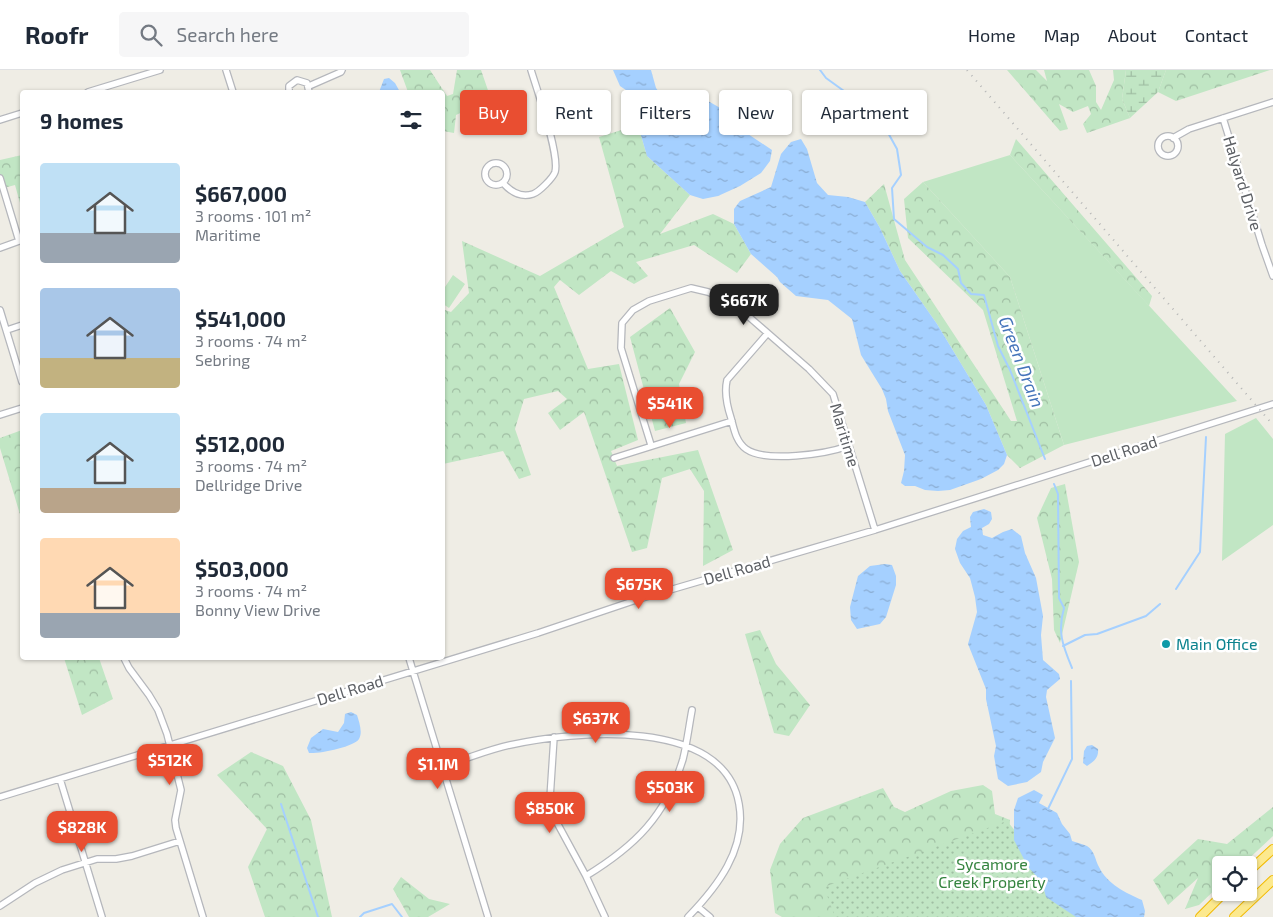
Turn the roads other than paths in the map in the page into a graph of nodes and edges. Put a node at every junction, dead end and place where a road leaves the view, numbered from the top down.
1 (160, 70) edge
2 (226, 70) edge
3 (342, 70) edge
4 (531, 70) edge
5 (309, 89) edge
6 (95, 90) edge
7 (232, 90) edge
8 (289, 90) edge
9 (1273, 102) edge
10 (20, 114) edge
11 (1223, 118) junction
12 (0, 120) edge
13 (1174, 138) dead end
14 (0, 178) edge
15 (503, 183) junction
16 (20, 238) edge
17 (20, 241) edge
18 (0, 248) edge
19 (1273, 276) edge
20 (0, 310) edge
21 (20, 326) edge
22 (7, 330) junction
23 (767, 334) junction
24 (20, 375) edge
25 (1273, 404) edge
26 (20, 409) edge
27 (0, 415) edge
28 (732, 421) junction
29 (651, 445) junction
30 (848, 446) junction
31 (614, 458) dead end
32 (875, 530) junction
33 (125, 660) edge
34 (409, 660) edge
35 (413, 671) junction
36 (692, 710) dead end
37 (554, 737) junction
38 (686, 745) junction
39 (170, 746) junction
40 (441, 766) junction
41 (60, 779) junction
42 (0, 797) edge
43 (180, 842) junction
44 (1273, 849) edge
45 (85, 862) junction
46 (1257, 864) edge
47 (586, 876) junction
48 (1273, 880) edge
49 (1216, 901) edge
50 (0, 906) edge
51 (698, 907) junction
52 (102, 917) edge
53 (203, 917) edge
54 (488, 917) edge
55 (604, 917) edge
56 (688, 917) edge
57 (710, 917) edge
58 (1200, 917) edge
59 (1234, 917) edge

1 - 6 street
2 - 7 street
3 - 5 street
4 - 15 street
5 - 8 street
9 - 11 street
10 - 12 street
11 - 13 street
11 - 19 street, Halyard Drive
14 - 16 street
15 - 15 street
17 - 18 street
20 - 22 street
21 - 22 street
22 - 24 street
23 - 28 street
23 - 29 street, Maritime
23 - 30 street, Maritime
25 - 32 street, Dell Road
26 - 27 street
28 - 29 street
28 - 30 street
29 - 31 street
30 - 32 street, Maritime
32 - 35 street, Dell Road
33 - 39 street
34 - 35 street
35 - 39 street, Dell Road
35 - 40 street
36 - 38 street
37 - 38 street
37 - 40 street
37 - 47 street
38 - 47 street
38 - 51 street
39 - 41 street, Dell Road
39 - 43 street
40 - 54 street
41 - 42 street, Dell Road
41 - 45 street
43 - 45 street
43 - 53 street
44 - 46 highway
45 - 50 street
45 - 52 street
47 - 55 street
48 - 59 highway
49 - 58 highway
51 - 56 street
51 - 57 street

